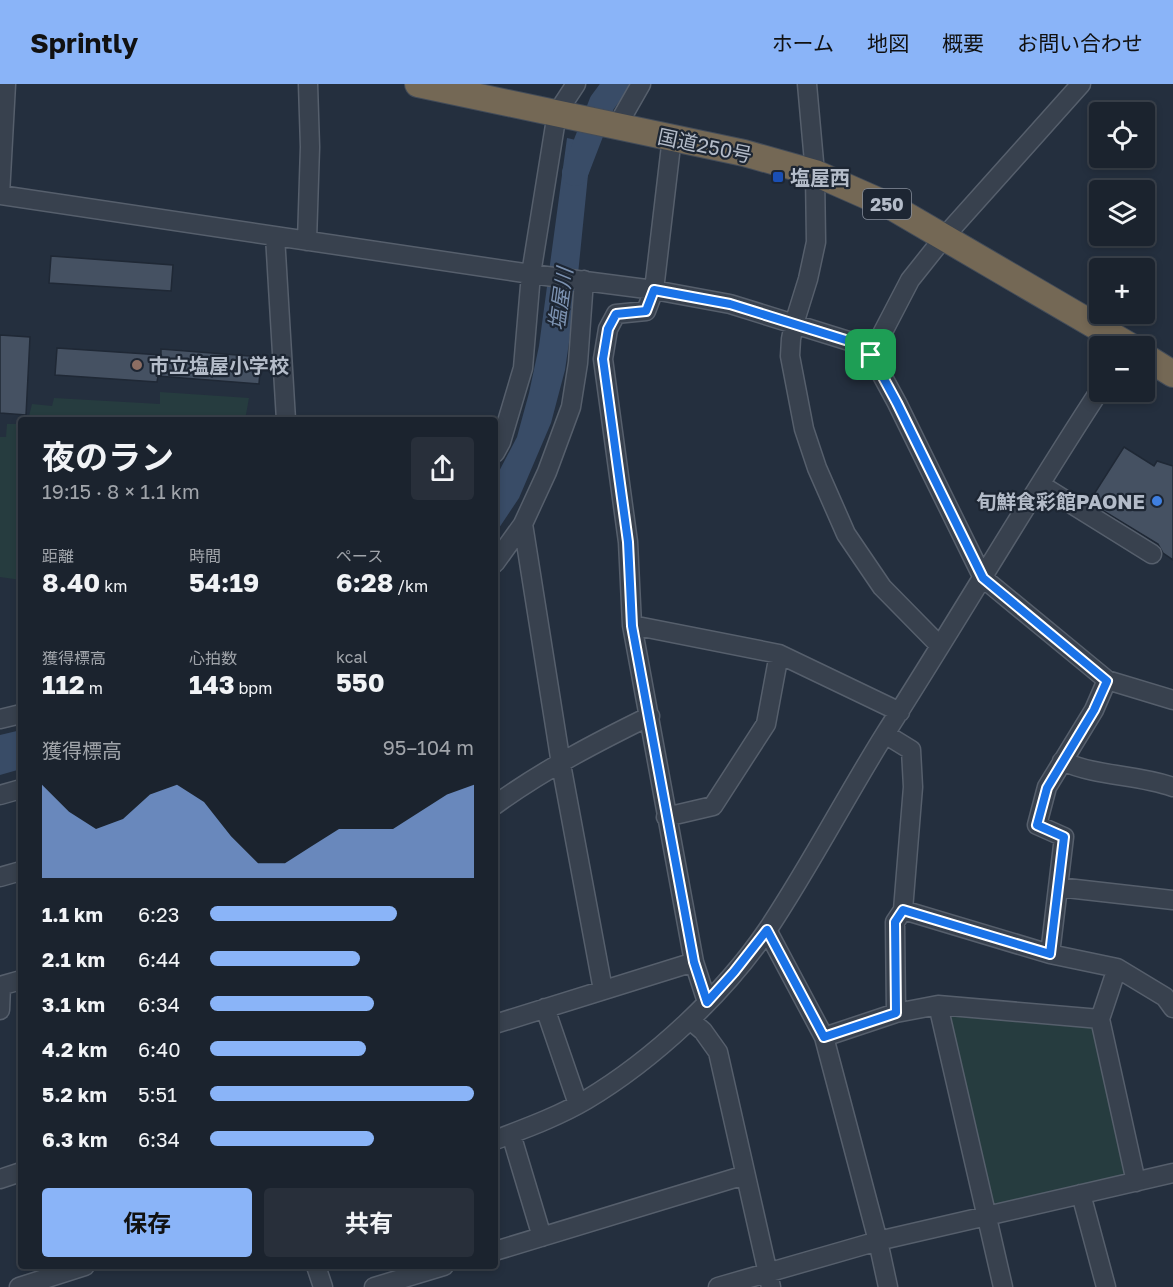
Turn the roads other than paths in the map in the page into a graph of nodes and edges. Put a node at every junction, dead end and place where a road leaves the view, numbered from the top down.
1 (6, 84) edge
2 (308, 84) edge
3 (418, 84) edge
4 (576, 84) edge
5 (641, 84) edge
6 (807, 84) edge
7 (1080, 84) edge
8 (557, 113) junction
9 (617, 126) junction
10 (672, 137) junction
11 (815, 173) junction
12 (275, 236) junction
13 (945, 236) junction
14 (307, 241) junction
15 (531, 274) junction
16 (584, 280) junction
17 (654, 290) junction
18 (794, 324) junction
19 (1112, 336) edge
20 (871, 355) junction
21 (1155, 363) edge
22 (1173, 374) edge
23 (1093, 402) edge
24 (286, 417) edge
25 (498, 443) edge
26 (1041, 485) junction
27 (523, 524) junction
28 (1152, 554) dead end
29 (498, 559) edge
30 (983, 578) junction
31 (632, 626) junction
32 (940, 646) junction
33 (779, 654) junction
34 (1107, 681) junction
35 (1173, 700) edge
36 (900, 712) junction
37 (18, 715) edge
38 (650, 716) junction
39 (0, 719) edge
40 (885, 734) junction
41 (1062, 761) junction
42 (561, 764) junction
43 (1173, 787) edge
44 (18, 790) edge
45 (0, 795) edge
46 (498, 803) edge
47 (666, 817) junction
48 (18, 873) edge
49 (0, 877) edge
50 (1058, 887) junction
51 (1173, 900) edge
52 (903, 910) junction
53 (767, 930) junction
54 (1050, 954) junction
55 (694, 962) junction
56 (1117, 968) junction
57 (18, 981) edge
58 (0, 986) edge
59 (603, 990) junction
60 (707, 1002) junction
61 (938, 1005) junction
62 (545, 1008) junction
63 (1173, 1008) edge
64 (0, 1010) edge
65 (896, 1013) junction
66 (1100, 1019) junction
67 (690, 1020) junction
68 (498, 1023) edge
69 (824, 1037) junction
70 (578, 1104) junction
71 (503, 1137) edge
72 (18, 1173) edge
73 (1173, 1173) edge
74 (745, 1175) junction
75 (0, 1179) edge
76 (1136, 1182) junction
77 (1081, 1194) junction
78 (987, 1216) junction
79 (542, 1237) junction
80 (879, 1241) junction
81 (498, 1250) edge
82 (76, 1269) edge
83 (317, 1269) edge
84 (438, 1269) edge
85 (769, 1280) edge
86 (413, 1281) edge
87 (28, 1286) edge
88 (323, 1287) edge
89 (374, 1287) edge
90 (718, 1287) edge
91 (888, 1287) edge
92 (1003, 1287) edge
93 (1106, 1287) edge

1 - 12 street
2 - 14 street
3 - 8 highway, 国道250号 / 250
4 - 8 street
5 - 9 street
6 - 11 street
7 - 13 street
8 - 9 highway, 国道250号 / 250
8 - 15 street
9 - 10 highway, 国道250号 / 250
10 - 11 highway, 国道250号 / 250
10 - 17 street
11 - 13 highway, 国道250号 / 250
11 - 18 street
12 - 14 street
12 - 24 street
13 - 19 highway, 国道250号 / 250
13 - 20 street
14 - 15 street
15 - 16 street
15 - 25 street
16 - 17 street
16 - 27 street
17 - 18 street
17 - 31 street
18 - 20 street
18 - 32 street
20 - 30 street
21 - 22 highway
23 - 26 street
26 - 28 street
26 - 30 street
27 - 29 street
27 - 42 street
30 - 32 street
30 - 34 street
31 - 33 street
31 - 38 street
32 - 36 street
33 - 36 street
33 - 47 street
34 - 35 street
34 - 41 street
36 - 40 street
37 - 39 street
38 - 42 street
38 - 47 street
40 - 52 street
40 - 53 street
41 - 43 street
41 - 50 street
42 - 46 street
42 - 59 street
44 - 45 street
47 - 55 street
48 - 49 street
50 - 51 street
50 - 54 street
52 - 54 street
52 - 65 street
53 - 60 street
53 - 69 street
54 - 56 street
55 - 59 street
55 - 60 street
56 - 63 street
56 - 66 street
57 - 58 street
58 - 64 street
59 - 62 street
60 - 67 street
61 - 65 street
61 - 66 street
61 - 78 street
62 - 68 street
62 - 70 street
65 - 69 street
66 - 76 street
67 - 70 street
67 - 74 street
69 - 80 street
70 - 71 street
71 - 79 street
72 - 75 street
73 - 76 street
74 - 79 street
74 - 85 street
76 - 77 street
77 - 78 street
77 - 93 street
78 - 80 street
78 - 92 street
79 - 81 street
80 - 85 street
80 - 91 street
82 - 87 street
83 - 88 street
84 - 86 street
85 - 90 street
86 - 89 street

